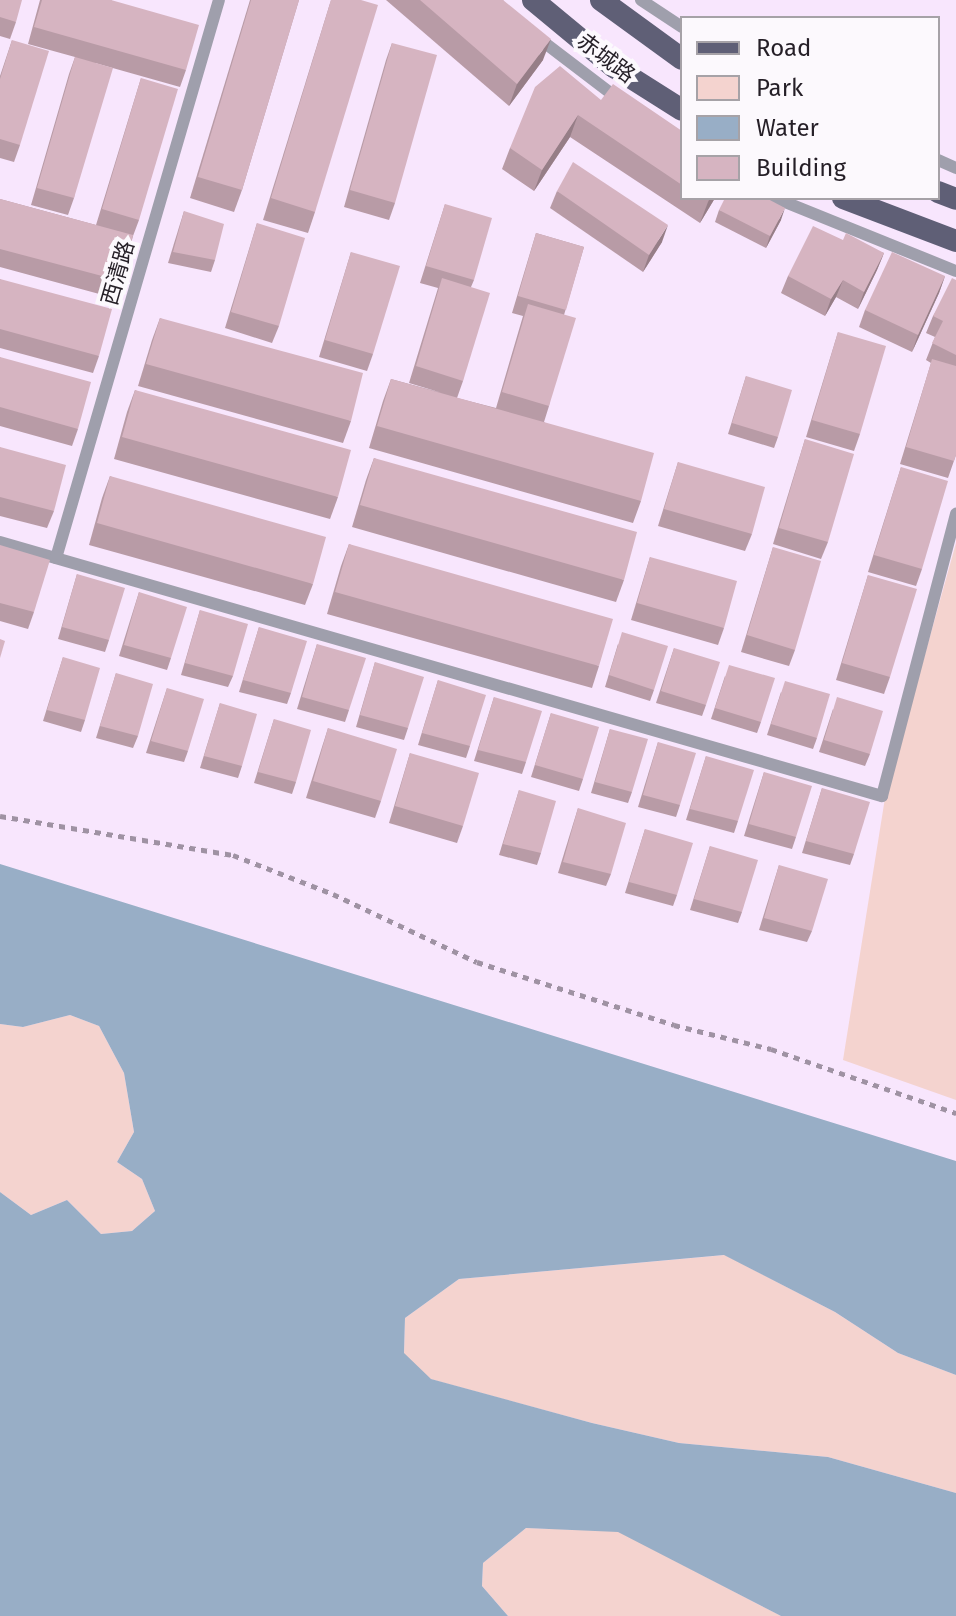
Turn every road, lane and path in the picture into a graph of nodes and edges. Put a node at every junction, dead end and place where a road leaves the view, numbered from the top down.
1 (219, 0) edge
2 (533, 0) edge
3 (601, 0) edge
4 (641, 0) edge
5 (196, 25) edge
6 (680, 26) edge
7 (527, 29) edge
8 (210, 30) junction
9 (680, 58) edge
10 (634, 109) edge
11 (680, 109) edge
12 (780, 200) edge
13 (848, 200) edge
14 (956, 241) edge
15 (956, 271) edge
16 (956, 514) edge
17 (0, 542) edge
18 (56, 558) junction
19 (0, 816) edge
20 (956, 1113) edge

1 - 8 lane, 西清路
2 - 11 main road, 赤城路
3 - 9 main road, 赤城路
4 - 6 lane
5 - 8 lane
7 - 10 lane
8 - 18 lane, 西清路
12 - 15 lane
13 - 14 main road
16 - 18 lane
17 - 18 lane
19 - 20 path

